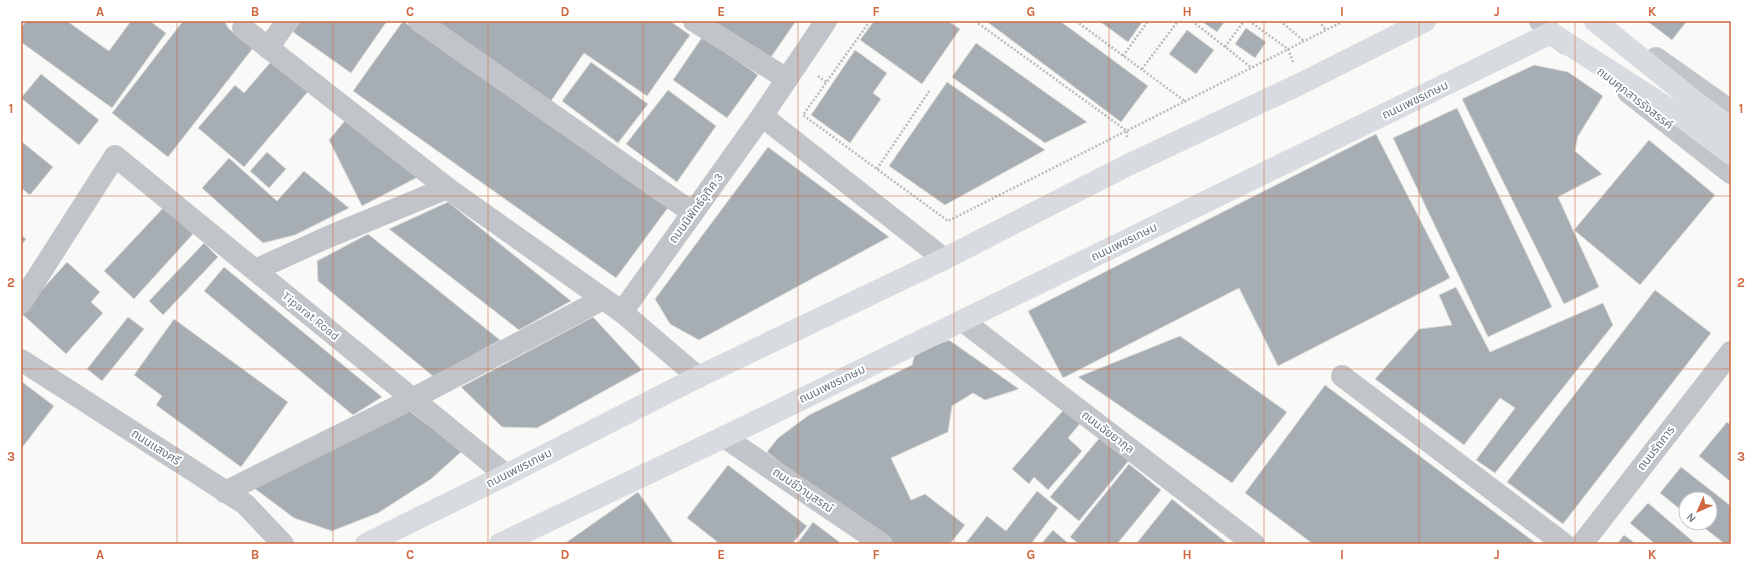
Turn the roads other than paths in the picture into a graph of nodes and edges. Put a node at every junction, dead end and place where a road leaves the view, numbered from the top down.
1 (287, 21) edge
2 (419, 21) edge
3 (694, 21) edge
4 (826, 21) edge
5 (1425, 21) edge
6 (1595, 21) edge
7 (1603, 21) edge
8 (1547, 25) edge
9 (243, 28) dead end
10 (268, 48) junction
11 (787, 79) junction
12 (1688, 109) junction
13 (1731, 111) edge
14 (762, 116) junction
15 (1731, 128) edge
16 (1731, 154) edge
17 (1731, 173) edge
18 (447, 188) junction
19 (693, 213) junction
20 (944, 259) junction
21 (255, 270) junction
22 (603, 299) junction
23 (21, 303) edge
24 (622, 312) junction
25 (963, 321) junction
26 (1731, 352) edge
27 (21, 360) edge
28 (1342, 376) dead end
29 (698, 377) junction
30 (412, 399) junction
31 (724, 437) junction
32 (506, 475) junction
33 (225, 492) junction
34 (514, 541) edge
35 (283, 544) edge
36 (366, 544) edge
37 (882, 544) edge
38 (1254, 544) edge
39 (1564, 544) edge
40 (1582, 544) edge

1 - 10 street
2 - 19 street
3 - 11 street
4 - 11 street, ถนนนิพัทธ์อุทิศ 3
5 - 20 main road, ถนนเพชรเกษม
6 - 12 main road
7 - 13 street
8 - 12 main road
8 - 17 street, ถนนศุภสารรังสรรค์
8 - 25 main road, ถนนเพชรเกษม
9 - 10 street
10 - 18 street
11 - 14 street, ถนนนิพัทธ์อุทิศ 3
12 - 15 main road
12 - 16 main road
14 - 19 street, ถนนนิพัทธ์อุทิศ 3
14 - 20 street
18 - 21 street
18 - 22 street
19 - 24 street, ถนนนิพัทธ์อุทิศ 3
20 - 29 main road, ถนนเพชรเกษม
21 - 23 street, Tiparat Road
21 - 30 street, Tiparat Road
22 - 24 street
22 - 30 street
24 - 29 street
25 - 31 main road, ถนนเพชรเกษม
25 - 38 street, ถนนฉัยยากุล
26 - 40 street, ถนนรัถการ
27 - 33 street, ถนนเเสงศรี
28 - 39 street
29 - 32 main road, ถนนเพชรเกษม
30 - 32 street, Tiparat Road
30 - 33 street
31 - 34 main road, ถนนเพชรเกษม
31 - 37 street, ถนนชีวานุสรณ์
32 - 36 main road, ถนนเพชรเกษม
33 - 35 street, ถนนเเสงศรี

